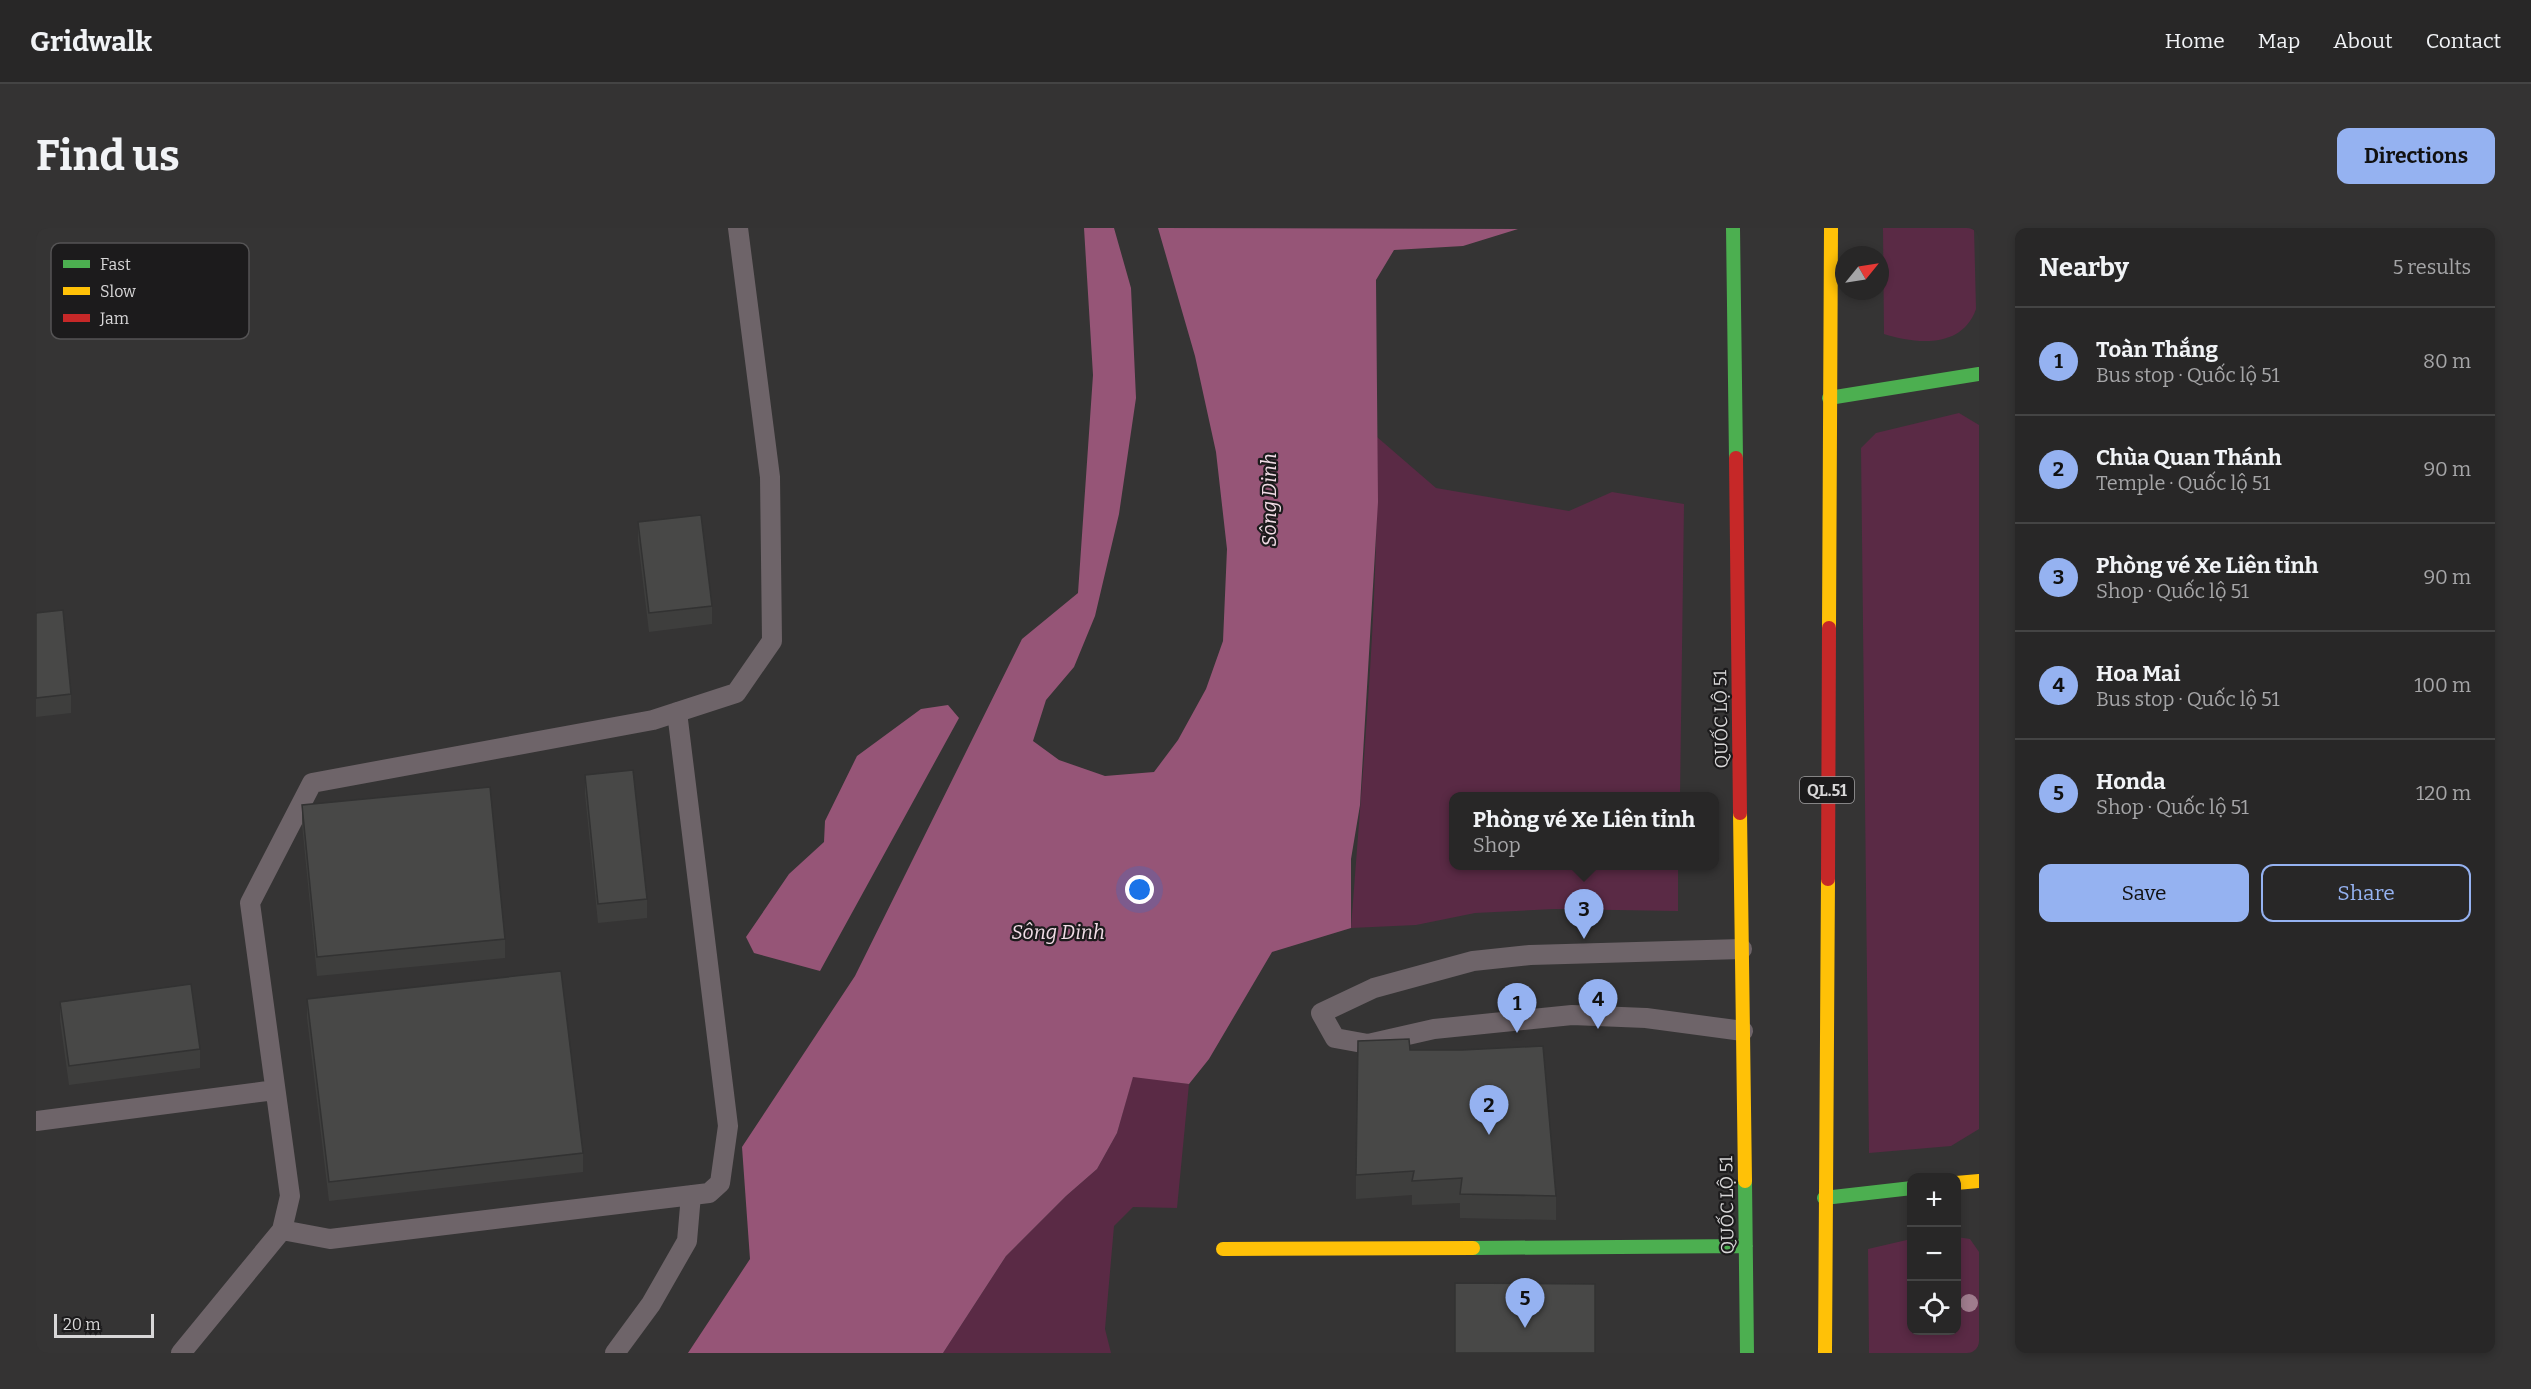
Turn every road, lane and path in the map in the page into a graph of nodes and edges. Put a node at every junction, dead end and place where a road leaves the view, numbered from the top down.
1 (738, 228) edge
2 (1733, 228) edge
3 (1831, 228) edge
4 (1979, 374) edge
5 (1829, 398) junction
6 (677, 712) junction
7 (1742, 949) junction
8 (1743, 1031) junction
9 (275, 1090) junction
10 (36, 1121) edge
11 (1979, 1181) edge
12 (1961, 1183) edge
13 (1907, 1188) edge
14 (691, 1195) junction
15 (1824, 1198) junction
16 (282, 1230) junction
17 (1746, 1246) junction
18 (1223, 1249) dead end
19 (181, 1353) edge
20 (615, 1353) edge
21 (1747, 1353) edge
22 (1825, 1353) edge

1 - 6 lane
2 - 7 main road, QUỐC LỘ 51
3 - 5 main road, QL.51
4 - 5 main road
5 - 15 main road, QL.51
6 - 9 lane
6 - 14 lane
7 - 8 main road, QUỐC LỘ 51
7 - 8 lane
8 - 17 main road, QUỐC LỘ 51
9 - 10 lane
9 - 16 lane
11 - 12 main road
13 - 15 main road
14 - 16 lane
14 - 20 lane
15 - 22 main road, QL.51
16 - 19 lane
17 - 18 main road
17 - 21 main road, QUỐC LỘ 51

